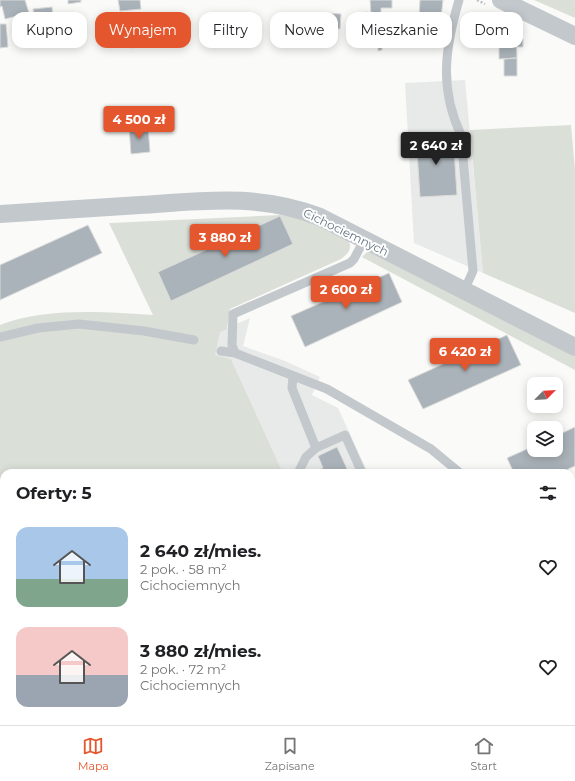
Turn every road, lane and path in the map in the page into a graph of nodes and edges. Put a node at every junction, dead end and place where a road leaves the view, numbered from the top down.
1 (459, 0) edge
2 (501, 0) edge
3 (575, 36) edge
4 (0, 214) edge
5 (364, 240) junction
6 (464, 291) junction
7 (0, 337) edge
8 (194, 340) dead end
9 (575, 347) edge
10 (221, 351) dead end
11 (235, 353) junction
12 (293, 376) junction
13 (316, 448) junction
14 (300, 469) edge
15 (360, 469) edge
16 (455, 469) edge

1 - 6 lane
2 - 3 street
4 - 5 street, Cichociemnych
5 - 6 street, Cichociemnych
5 - 11 lane
6 - 9 street, Cichociemnych
7 - 8 lane
10 - 11 lane
11 - 12 lane
12 - 13 lane
12 - 16 lane
13 - 14 lane
13 - 15 lane

